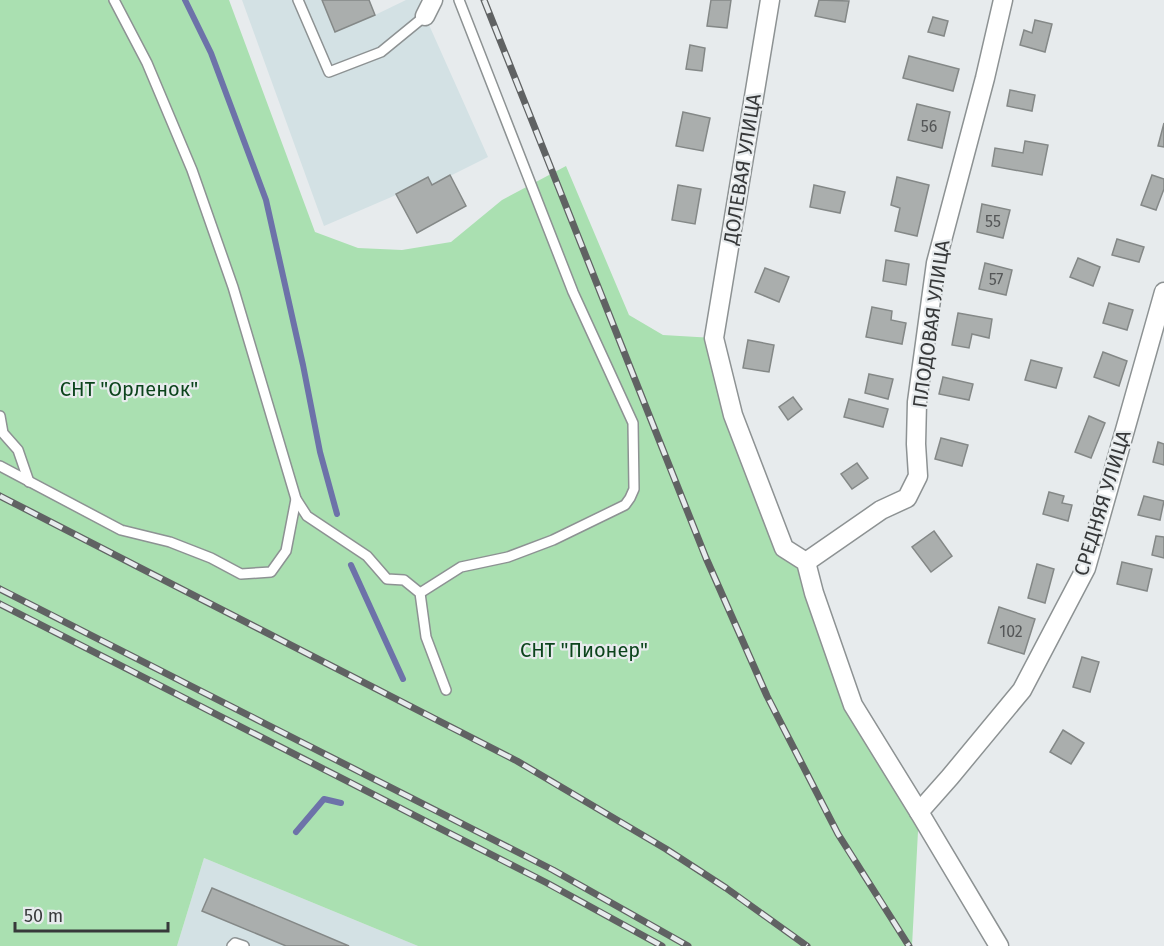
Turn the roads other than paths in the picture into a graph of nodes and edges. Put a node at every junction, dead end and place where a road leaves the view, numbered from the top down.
1 (114, 0) edge
2 (298, 0) edge
3 (459, 0) edge
4 (770, 0) edge
5 (1003, 0) edge
6 (429, 8) edge
7 (1164, 292) edge
8 (0, 416) edge
9 (0, 466) edge
10 (29, 482) junction
11 (296, 499) junction
12 (806, 562) junction
13 (420, 593) junction
14 (446, 690) dead end
15 (919, 812) junction
16 (232, 946) edge
17 (244, 946) edge
18 (999, 946) edge

1 - 11 lane
2 - 6 lane
3 - 13 lane
4 - 12 street, ДОЛЕВАЯ УЛИЦА
5 - 12 street, ПЛОДОВАЯ УЛИЦА
7 - 15 street, СРЕДНЯЯ УЛИЦА
8 - 10 lane
9 - 10 lane
10 - 11 lane
11 - 13 lane
12 - 15 street
13 - 14 lane
15 - 18 street
16 - 17 lane

